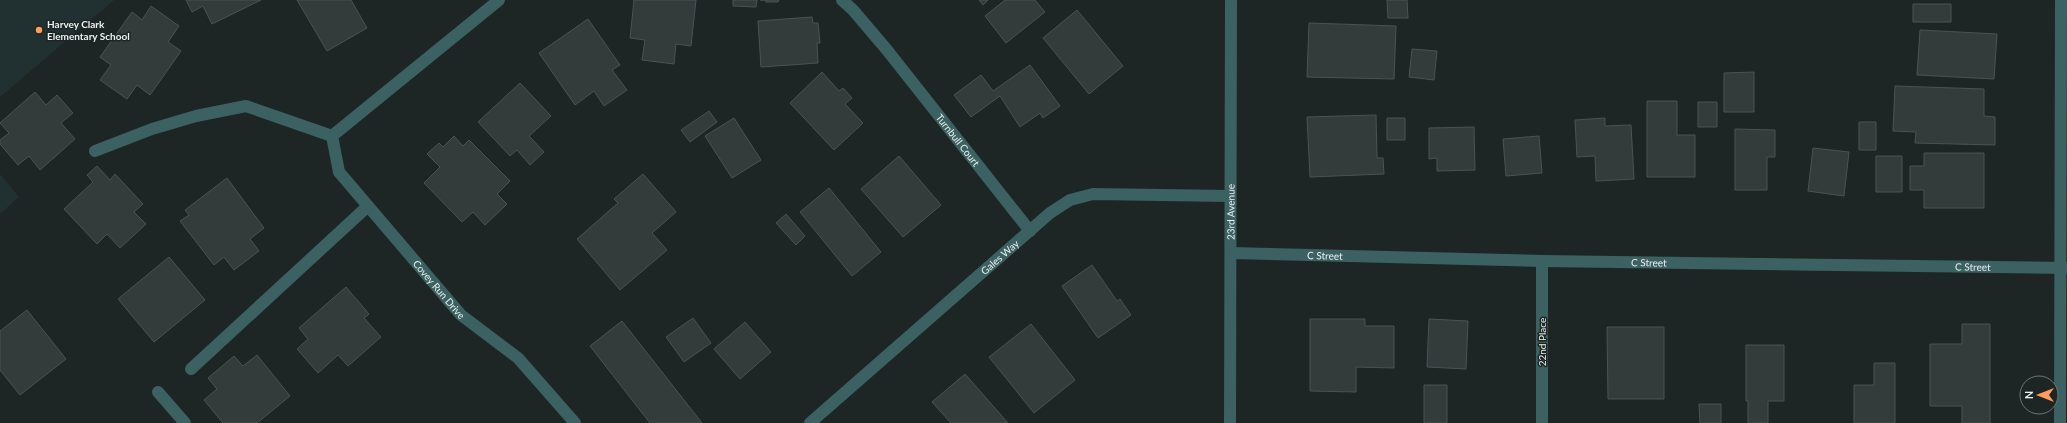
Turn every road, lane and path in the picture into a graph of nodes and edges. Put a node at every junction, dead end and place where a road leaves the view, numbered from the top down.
1 (499, 0) edge
2 (842, 0) edge
3 (1231, 0) edge
4 (2061, 0) edge
5 (332, 136) junction
6 (95, 151) dead end
7 (1230, 196) junction
8 (368, 206) junction
9 (1030, 231) junction
10 (1231, 253) junction
11 (1542, 261) junction
12 (2064, 267) edge
13 (190, 368) dead end
14 (158, 392) dead end
15 (185, 423) edge
16 (575, 423) edge
17 (810, 423) edge
18 (1230, 423) edge
19 (1542, 423) edge
20 (2060, 423) edge

1 - 5 street
2 - 9 street, Turnbull Court
3 - 7 street, 23rd Avenue
4 - 12 street
5 - 6 street
5 - 8 street, Covey Run Drive
7 - 9 street, Gales Way
7 - 10 street, 23rd Avenue
8 - 13 street
8 - 16 street, Covey Run Drive
9 - 17 street, Gales Way
10 - 11 street, C Street
10 - 18 street, 23rd Avenue
11 - 12 street, C Street
11 - 19 street, 22nd Place
12 - 20 street
14 - 15 street

